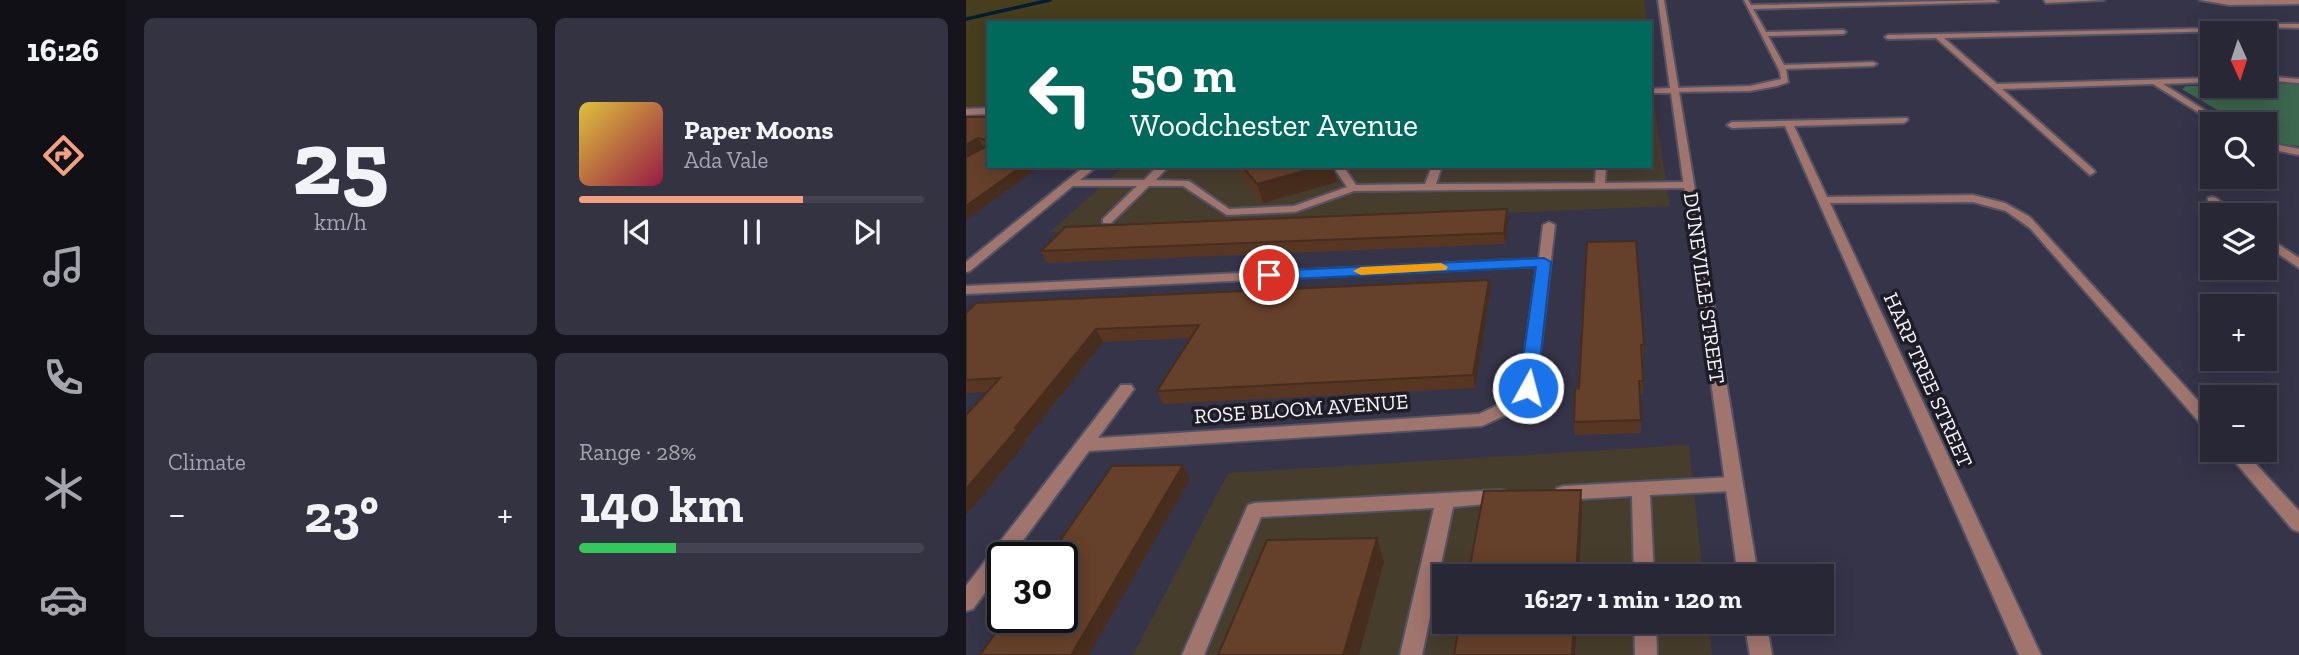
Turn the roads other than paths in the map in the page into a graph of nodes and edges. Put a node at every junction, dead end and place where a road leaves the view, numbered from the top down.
1 (1661, 0) edge
2 (2046, 0) edge
3 (2101, 0) edge
4 (2203, 0) edge
5 (2293, 0) edge
6 (1968, 1) edge
7 (1879, 2) edge
8 (1995, 2) dead end
9 (2299, 2) edge
10 (1748, 4) edge
11 (2061, 9) dead end
12 (2277, 26) edge
13 (2299, 26) edge
14 (2200, 30) edge
15 (1843, 32) dead end
16 (1764, 34) junction
17 (1938, 36) junction
18 (1888, 37) dead end
19 (1873, 64) dead end
20 (1781, 67) junction
21 (2277, 79) edge
22 (2200, 80) edge
23 (2295, 80) edge
24 (2155, 82) junction
25 (1995, 87) junction
26 (1674, 90) junction
27 (1652, 91) edge
28 (987, 111) edge
29 (966, 112) edge
30 (2204, 112) edge
31 (1904, 120) dead end
32 (1788, 123) junction
33 (1732, 125) dead end
34 (2277, 148) edge
35 (2299, 152) edge
36 (1090, 168) edge
37 (1162, 168) edge
38 (1339, 168) edge
39 (1436, 168) edge
40 (1601, 168) edge
41 (2090, 172) dead end
42 (1071, 183) junction
43 (1147, 183) junction
44 (1689, 185) junction
45 (1430, 186) junction
46 (1600, 186) junction
47 (1353, 188) junction
48 (1823, 200) junction
49 (2212, 200) dead end
50 (2216, 203) edge
51 (1107, 221) dead end
52 (1549, 225) dead end
53 (2277, 248) edge
54 (1544, 262) junction
55 (2299, 264) edge
56 (966, 268) edge
57 (966, 290) edge
58 (1126, 389) dead end
59 (2200, 413) edge
60 (1084, 445) junction
61 (2244, 462) edge
62 (1733, 484) junction
63 (1641, 489) junction
64 (1549, 494) edge
65 (1523, 495) edge
66 (1444, 500) junction
67 (2299, 524) edge
68 (1644, 564) edge
69 (1746, 564) edge
70 (966, 602) edge
71 (1645, 634) edge
72 (1757, 634) edge
73 (1193, 655) edge
74 (1411, 655) edge
75 (1646, 655) edge
76 (1761, 655) edge
77 (2030, 655) edge

1 - 26 street, DUNEVILLE STREET
2 - 3 street
2 - 11 street
4 - 9 street
5 - 9 street
6 - 7 street
6 - 8 street
7 - 10 street
10 - 16 street
12 - 13 street
14 - 17 street
15 - 16 street
16 - 20 street
17 - 18 street
17 - 25 street
19 - 20 street
20 - 26 street
21 - 23 street
22 - 24 street
24 - 25 street
24 - 30 street
25 - 41 street
26 - 27 street
26 - 44 street, DUNEVILLE STREET
28 - 29 street
31 - 32 street
32 - 33 street
32 - 48 street, HARP TREE STREET
34 - 35 street
36 - 42 street
37 - 43 street
38 - 47 street
39 - 45 street
40 - 46 street
42 - 43 street
42 - 56 street
43 - 47 street
43 - 51 street
44 - 46 street
44 - 62 street, DUNEVILLE STREET
45 - 46 street
45 - 47 street
48 - 59 street
48 - 77 street, HARP TREE STREET
49 - 50 street
52 - 54 street
53 - 55 street
54 - 57 street
54 - 60 street, ROSE BLOOM AVENUE
58 - 60 street
60 - 70 street
61 - 67 street
62 - 63 street
62 - 69 street, DUNEVILLE STREET
63 - 64 street
63 - 68 street
65 - 66 street
66 - 73 street
66 - 74 street
71 - 75 street
72 - 76 street

